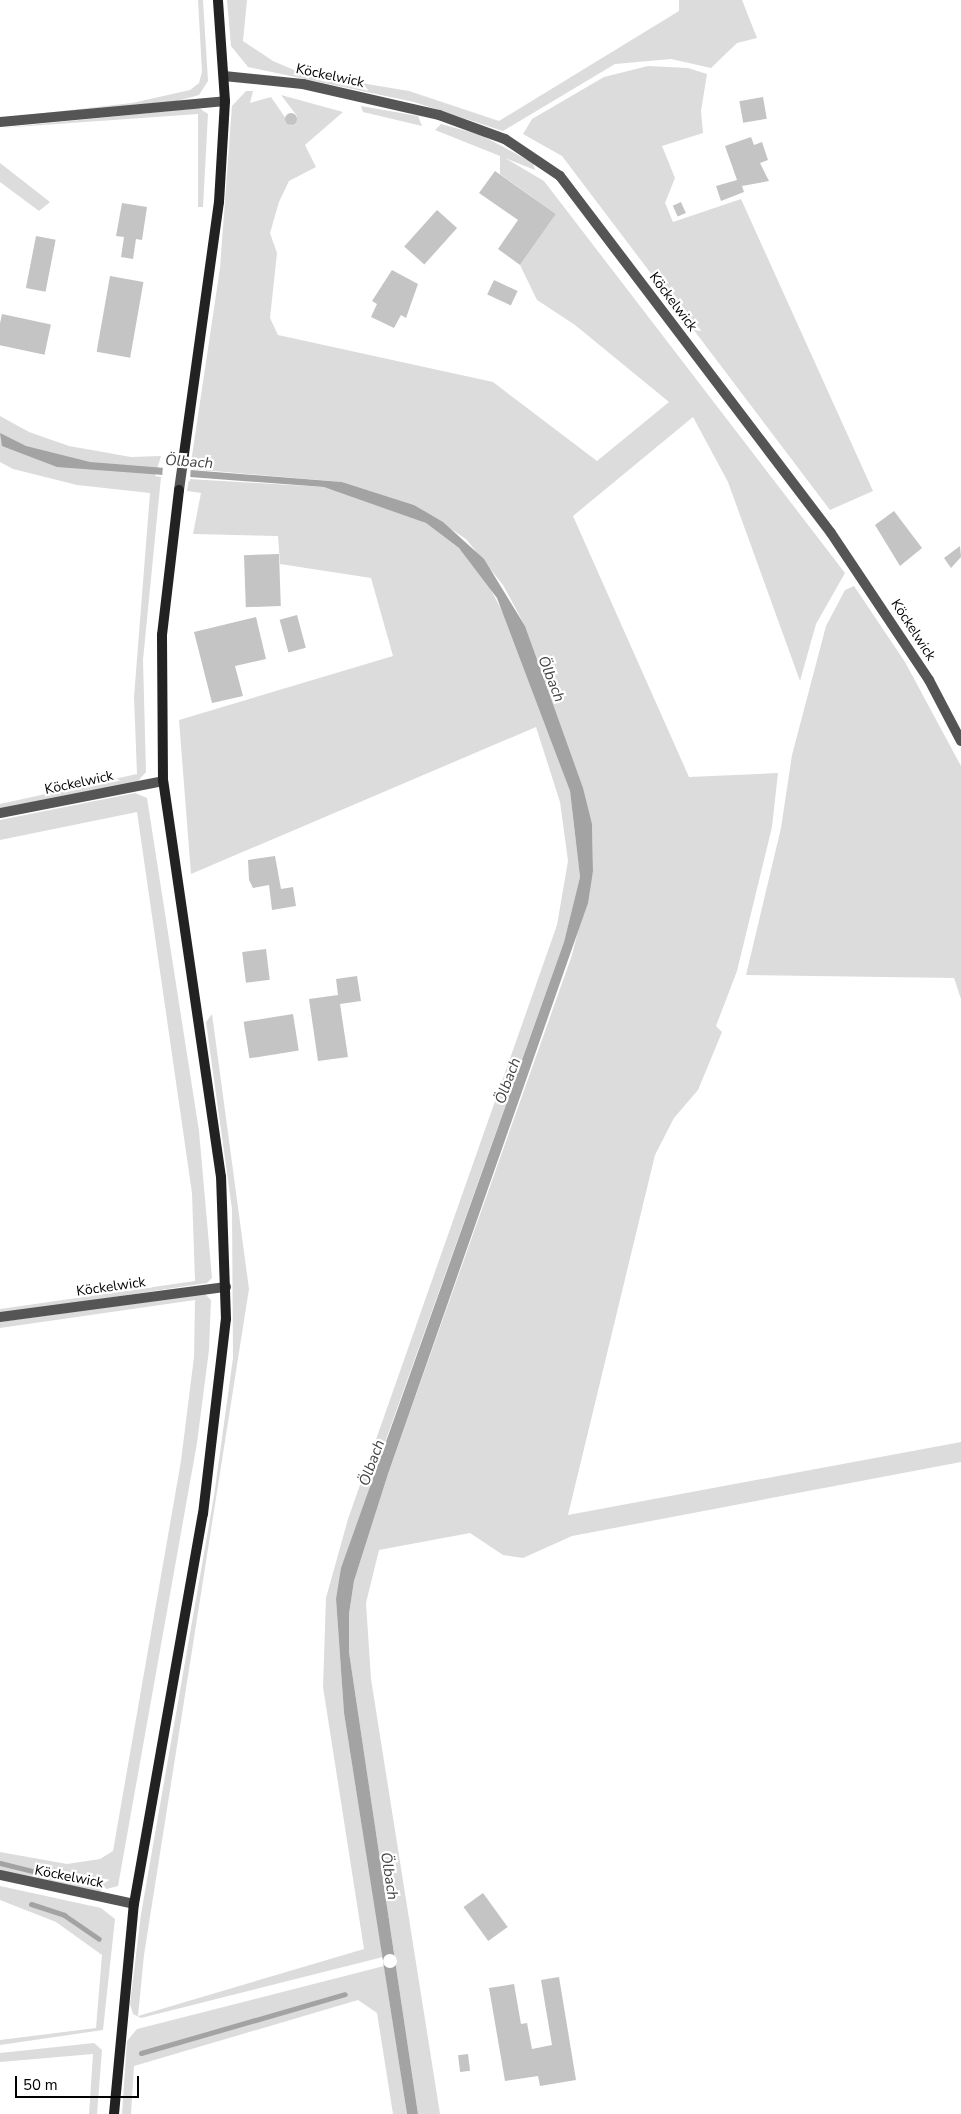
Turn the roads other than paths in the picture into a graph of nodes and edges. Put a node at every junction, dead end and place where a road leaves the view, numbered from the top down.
1 (218, 0) edge
2 (224, 76) junction
3 (225, 101) junction
4 (0, 122) edge
5 (184, 454) joint
6 (178, 490) joint
7 (961, 741) edge
8 (164, 781) junction
9 (0, 813) edge
10 (226, 1286) junction
11 (0, 1318) edge
12 (0, 1875) edge
13 (134, 1904) junction
14 (114, 2114) edge

1 - 2 main road
2 - 3 main road
2 - 7 street, Köckelwick
3 - 4 street
3 - 5 main road
5 - 6 street
6 - 8 main road
8 - 9 street, Köckelwick
8 - 10 main road
10 - 11 street, Köckelwick
10 - 13 main road
12 - 13 street, Köckelwick
13 - 14 main road

